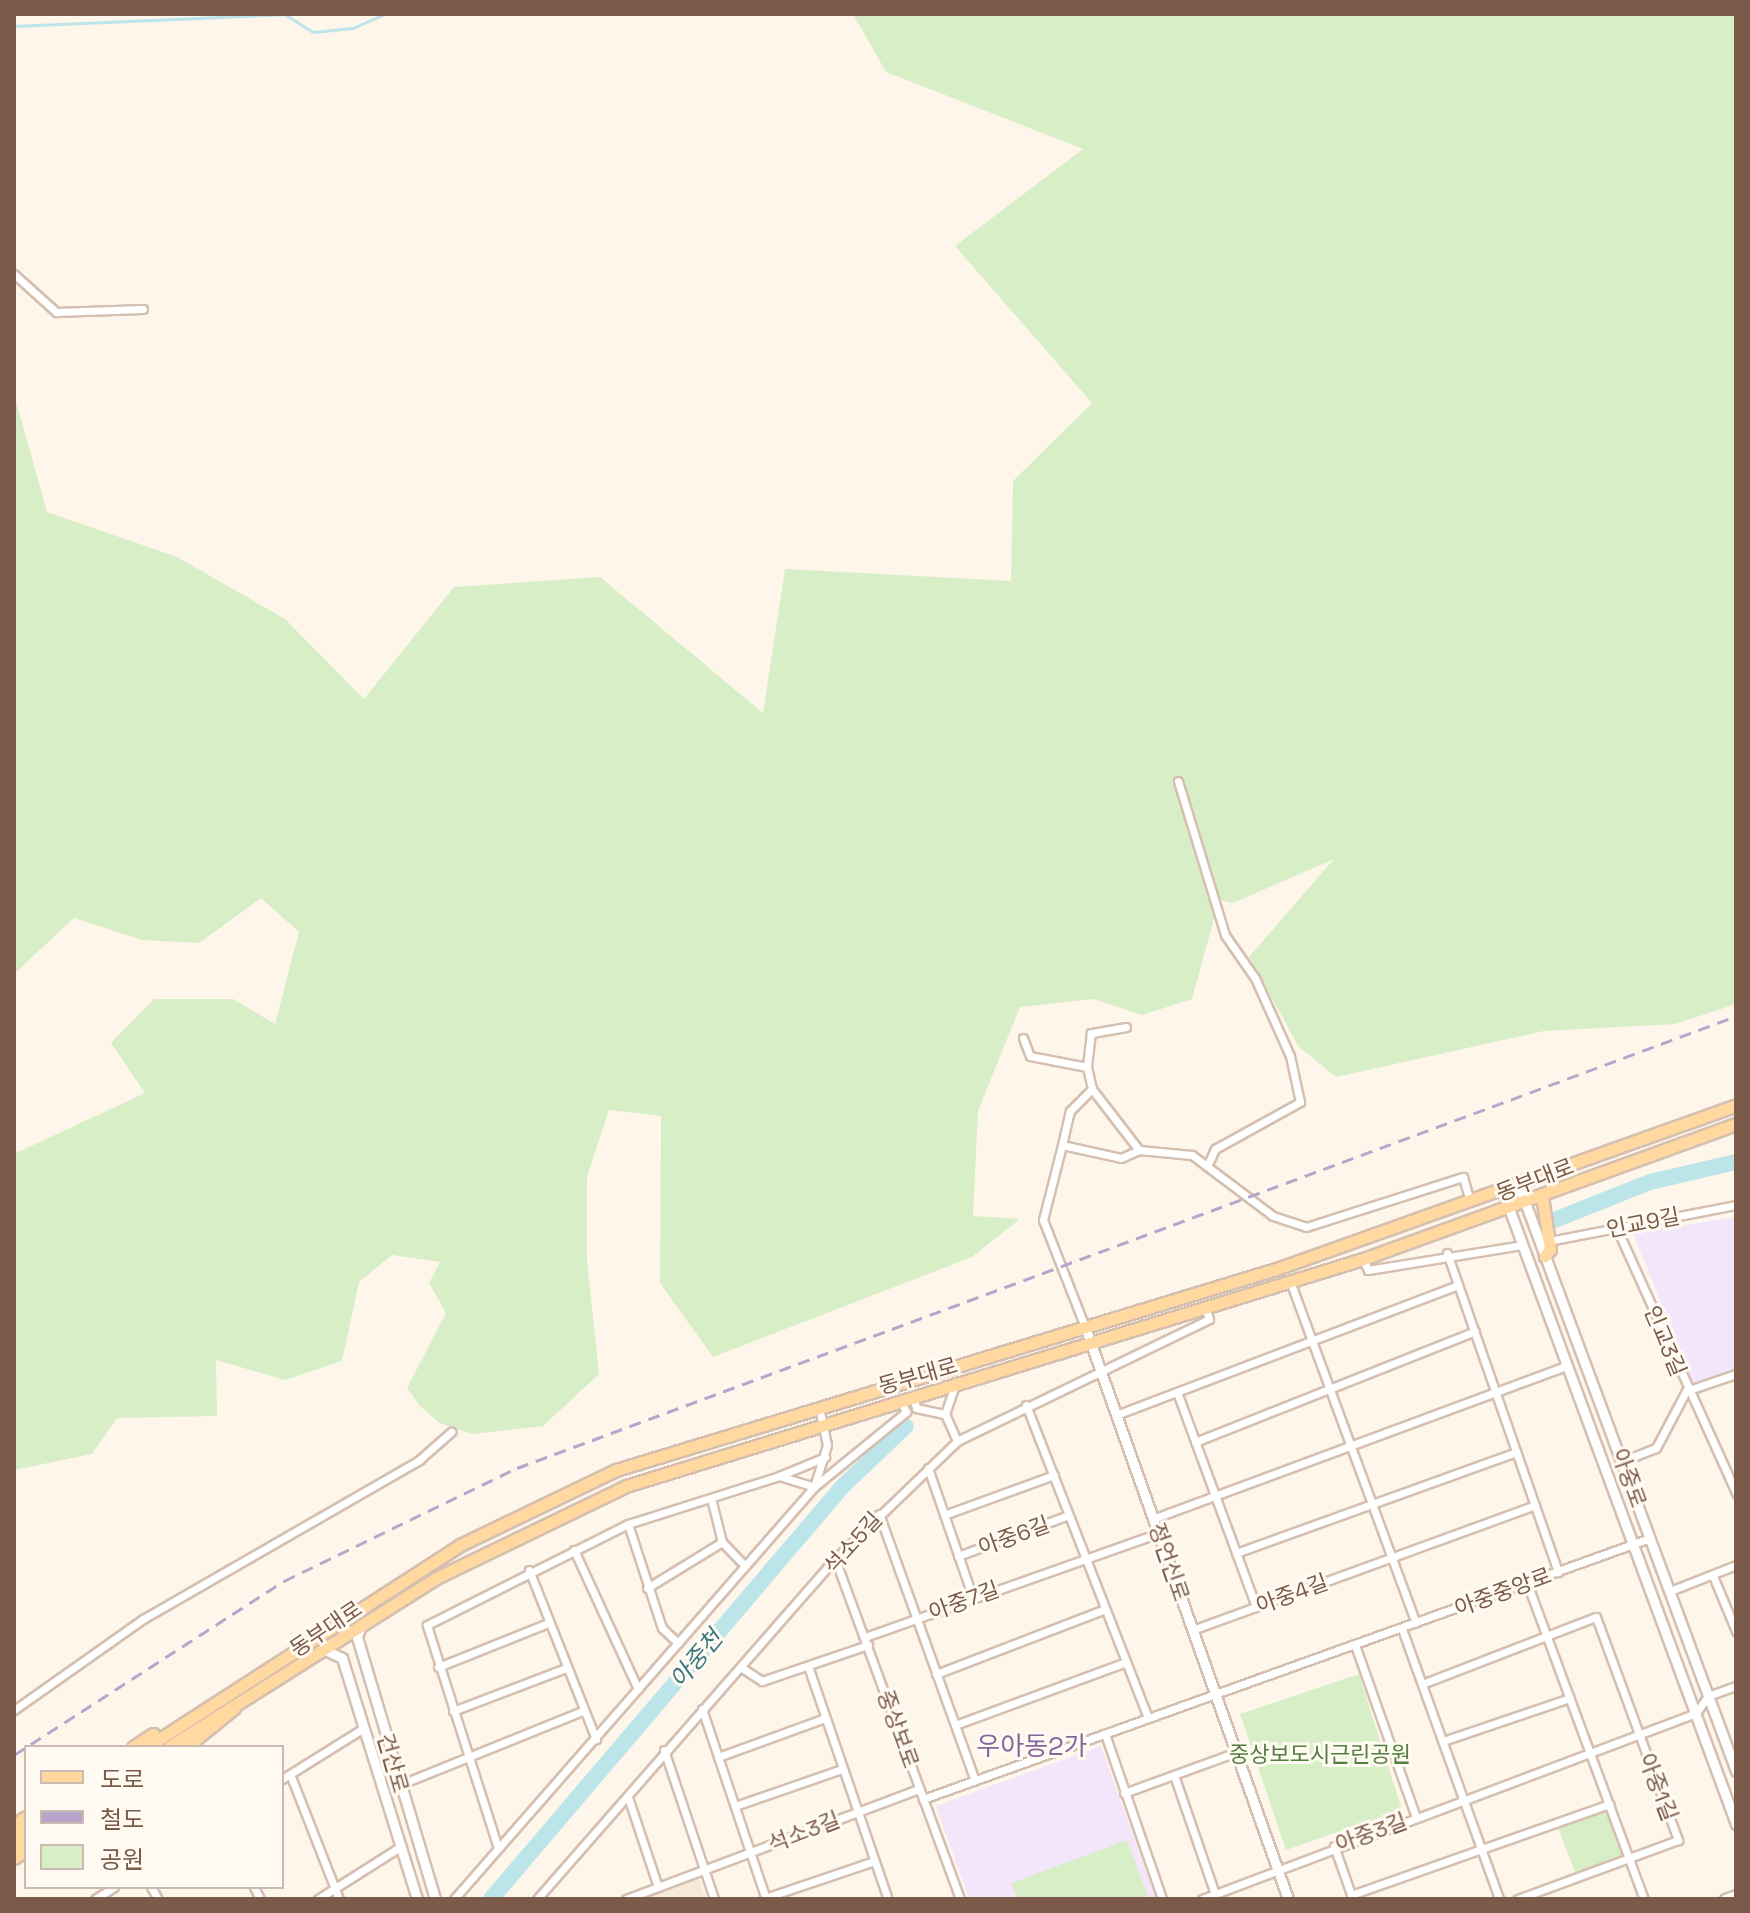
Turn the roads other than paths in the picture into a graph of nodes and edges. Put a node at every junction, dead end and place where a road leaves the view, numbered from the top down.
1 (14, 274) edge
2 (143, 309) dead end
3 (1178, 781) dead end
4 (1126, 1027) dead end
5 (1023, 1038) dead end
6 (1087, 1067) junction
7 (1092, 1089) junction
8 (1736, 1105) edge
9 (1736, 1124) edge
10 (1062, 1145) junction
11 (1139, 1150) junction
12 (1207, 1166) junction
13 (1519, 1186) junction
14 (1503, 1192) junction
15 (1542, 1196) junction
16 (1525, 1203) junction
17 (1471, 1204) junction
18 (1736, 1205) edge
19 (1509, 1209) junction
20 (1617, 1229) junction
21 (1549, 1241) junction
22 (1523, 1245) junction
23 (1447, 1253) junction
24 (1545, 1256) junction
25 (1363, 1259) junction
26 (1290, 1281) junction
27 (1458, 1285) junction
28 (1206, 1310) junction
29 (1085, 1327) junction
30 (1475, 1331) junction
31 (1313, 1342) junction
32 (1089, 1343) junction
33 (1568, 1365) junction
34 (1100, 1373) junction
35 (1736, 1374) edge
36 (956, 1382) junction
37 (1330, 1389) junction
38 (1686, 1391) junction
39 (1177, 1392) junction
40 (1496, 1394) junction
41 (913, 1395) junction
42 (900, 1400) junction
43 (819, 1405) junction
44 (1026, 1405) junction
45 (916, 1408) junction
46 (906, 1412) junction
47 (945, 1414) junction
48 (1116, 1415) junction
49 (824, 1424) junction
50 (451, 1432) dead end
51 (957, 1441) junction
52 (1195, 1442) junction
53 (1351, 1448) junction
54 (1516, 1452) junction
55 (825, 1457) junction
56 (1623, 1461) junction
57 (928, 1468) junction
58 (1054, 1475) junction
59 (779, 1476) junction
60 (814, 1487) junction
61 (1736, 1493) edge
62 (711, 1498) junction
63 (1216, 1498) junction
64 (1372, 1504) junction
65 (1535, 1505) junction
66 (879, 1514) junction
67 (944, 1515) junction
68 (1069, 1515) junction
69 (1155, 1518) junction
70 (628, 1524) junction
71 (1159, 1533) junction
72 (1650, 1538) junction
73 (722, 1542) junction
74 (1632, 1544) junction
75 (574, 1550) junction
76 (1236, 1553) junction
77 (958, 1556) junction
78 (1392, 1557) junction
79 (1086, 1558) junction
80 (835, 1559) junction
81 (743, 1564) junction
82 (1736, 1565) edge
83 (529, 1570) junction
84 (1558, 1572) junction
85 (1713, 1576) junction
86 (1527, 1583) junction
87 (1012, 1585) joint
88 (647, 1588) junction
89 (1670, 1591) junction
90 (973, 1598) junction
91 (1256, 1607) junction
92 (1105, 1609) junction
93 (916, 1618) junction
94 (548, 1623) junction
95 (1416, 1623) junction
96 (361, 1626) junction
97 (1402, 1629) junction
98 (1192, 1630) junction
99 (1736, 1631) edge
100 (1547, 1637) junction
101 (866, 1641) junction
102 (678, 1643) junction
103 (1355, 1645) junction
104 (325, 1650) junction
105 (289, 1651) junction
106 (1126, 1662) junction
107 (808, 1666) junction
108 (438, 1667) junction
109 (742, 1668) junction
110 (563, 1669) junction
111 (936, 1674) junction
112 (1422, 1684) junction
113 (1736, 1686) edge
114 (638, 1689) junction
115 (1219, 1696) junction
116 (1708, 1696) junction
117 (1570, 1698) junction
118 (234, 1708) junction
119 (702, 1709) junction
120 (14, 1710) edge
121 (453, 1711) junction
122 (582, 1711) junction
123 (1696, 1713) junction
124 (825, 1718) junction
125 (1148, 1718) junction
126 (955, 1725) junction
127 (362, 1729) junction
128 (1105, 1734) junction
129 (1638, 1734) junction
130 (596, 1739) junction
131 (1443, 1741) junction
132 (136, 1745) edge
133 (150, 1745) edge
134 (172, 1745) edge
135 (191, 1745) edge
136 (664, 1750) junction
137 (1589, 1750) junction
138 (1231, 1754) junction
139 (718, 1757) junction
140 (467, 1758) junction
141 (842, 1769) junction
142 (1736, 1771) edge
143 (1529, 1773) joint
144 (290, 1774) junction
145 (1174, 1775) junction
146 (284, 1778) edge
147 (975, 1780) junction
148 (399, 1785) junction
149 (919, 1789) junction
150 (1124, 1793) junction
151 (628, 1797) junction
152 (923, 1799) junction
153 (1463, 1799) junction
154 (1609, 1804) junction
155 (735, 1806) junction
156 (857, 1812) junction
157 (1416, 1817) junction
158 (1736, 1824) edge
159 (1334, 1846) junction
160 (400, 1847) junction
161 (498, 1848) junction
162 (1483, 1850) junction
163 (750, 1852) junction
164 (1630, 1857) junction
165 (874, 1861) junction
166 (1279, 1867) junction
167 (704, 1870) junction
168 (658, 1887) junction
169 (335, 1888) junction
170 (1215, 1894) junction
171 (1736, 1895) edge
172 (1352, 1897) edge
173 (766, 1898) edge
174 (318, 1899) edge
175 (339, 1899) edge
176 (417, 1899) edge
177 (435, 1899) edge
178 (454, 1899) edge
179 (537, 1899) edge
180 (626, 1899) edge
181 (714, 1899) edge
182 (888, 1899) edge
183 (960, 1899) edge
184 (1162, 1899) edge
185 (1202, 1899) edge
186 (1288, 1899) edge
187 (1499, 1899) edge
188 (1518, 1899) edge
189 (1644, 1899) edge
190 (1725, 1899) edge

1 - 2 street
3 - 12 street
4 - 6 street
5 - 6 street
6 - 7 street
7 - 10 street
7 - 11 street
8 - 13 main road, 동부대로
9 - 15 main road, 동부대로
10 - 11 street
10 - 29 street
11 - 12 street
12 - 17 street
13 - 14 main road, 동부대로
13 - 16 street, 아중로
14 - 17 main road, 동부대로
14 - 19 street, 아중로
15 - 16 main road, 동부대로
15 - 21 main road
16 - 19 main road, 동부대로
16 - 24 street, 아중로
17 - 29 main road, 동부대로
18 - 20 street, 인교9길
19 - 22 street, 아중로
19 - 25 main road, 동부대로
20 - 21 street, 인교9길
20 - 38 street, 인교3길
21 - 24 main road
22 - 23 street
22 - 33 street, 아중로
23 - 25 street
23 - 27 street
24 - 56 street, 아중로
25 - 26 main road, 동부대로
26 - 28 main road, 동부대로
26 - 31 street
27 - 30 street
27 - 31 street
28 - 32 main road, 동부대로
28 - 34 street, 석소5길
29 - 32 street, 정언신로
29 - 43 main road, 동부대로
30 - 37 street
30 - 40 street
31 - 37 street
31 - 39 street
32 - 34 street, 정언신로
32 - 36 main road, 동부대로
33 - 40 street
33 - 74 street, 아중로
34 - 44 street, 석소5길
34 - 48 street, 정언신로
35 - 38 street
36 - 41 main road, 동부대로
36 - 47 street
37 - 52 street
37 - 53 street
38 - 56 street
38 - 61 street, 인교3길
39 - 48 street
39 - 52 street
40 - 53 street
40 - 54 street
41 - 42 main road, 동부대로
41 - 45 street
42 - 46 street
42 - 49 main road, 동부대로
43 - 49 street
43 - 105 main road, 동부대로
44 - 51 street, 석소5길
44 - 58 street, 아중6길
45 - 46 street
45 - 47 street
46 - 60 street
47 - 51 street
48 - 69 street, 정언신로
49 - 55 street
49 - 96 main road, 동부대로
50 - 120 street
51 - 57 street, 석소5길
52 - 63 street
53 - 63 street
53 - 64 street
54 - 64 street
54 - 65 street
55 - 59 street
55 - 60 street
56 - 72 street, 아중로
57 - 66 street, 석소5길
57 - 67 street
58 - 67 street, 아중6길
58 - 68 street, 아중6길
59 - 60 street
59 - 62 street
60 - 81 street
62 - 70 street
62 - 73 street
63 - 69 street
63 - 76 street
64 - 76 street
64 - 78 street
65 - 78 street, 아중4길
65 - 84 street
66 - 80 street, 석소5길
66 - 93 street, 아중7길
67 - 77 street
68 - 77 street, 아중6길
68 - 79 street, 아중6길
69 - 71 street, 정언신로
70 - 75 street
70 - 88 street
71 - 79 street
71 - 98 street, 정언신로
72 - 74 street, 아중중앙로
72 - 89 street, 아중로
73 - 81 street
73 - 88 street
74 - 84 street, 아중중앙로
74 - 123 street, 아중로
75 - 83 street
75 - 114 street
76 - 91 street
77 - 90 street
78 - 91 street, 아중4길
78 - 95 street
79 - 87 street, 아중6길
79 - 92 street, 아중6길
80 - 101 street, 중상보로
80 - 109 street, 석소5길
81 - 102 street
82 - 85 street
83 - 94 street
83 - 108 street
84 - 86 street, 아중중앙로
85 - 89 street
85 - 99 street
86 - 95 street, 아중중앙로
86 - 100 street
87 - 90 street, 아중7길
88 - 102 street
89 - 116 street, 아중로
90 - 93 street, 아중7길
91 - 98 street, 아중4길
92 - 106 street, 아중6길
92 - 111 street
93 - 101 street, 아중7길
93 - 111 street, 아중7길
94 - 108 street
94 - 110 street
95 - 97 street, 아중중앙로
96 - 104 main road, 동부대로
96 - 148 street, 건산로
97 - 103 street, 아중중앙로
97 - 112 street
98 - 115 street, 정언신로
100 - 112 street
100 - 117 street
100 - 129 street
101 - 107 street, 아중7길
101 - 149 street, 중상보로
102 - 114 street
103 - 115 street, 아중중앙로
103 - 157 street
104 - 118 main road, 동부대로
104 - 127 street, 건산로
105 - 132 main road
105 - 133 main road, 동부대로
106 - 125 street, 아중6길
106 - 126 street
107 - 109 street, 아중7길
107 - 124 street, 석소3길
108 - 121 street
109 - 119 street, 석소5길
110 - 121 street
110 - 122 street
111 - 126 street, 아중7길
112 - 131 street
113 - 116 street
114 - 130 street
115 - 125 street, 아중중앙로
115 - 138 street, 정언신로
116 - 123 street
116 - 142 street, 아중로
117 - 131 street
117 - 137 street
118 - 134 main road, 동부대로
118 - 135 main road, 동부대로
119 - 136 street, 석소5길
119 - 139 street
121 - 140 street
122 - 130 street
122 - 140 street
123 - 129 street
123 - 158 street, 아중로
124 - 139 street
124 - 141 street, 석소3길
125 - 128 street, 아중중앙로
126 - 147 street, 아중7길
127 - 144 street
127 - 160 street, 건산로
128 - 147 street, 아중중앙로
128 - 150 street
129 - 137 street, 아중1길
129 - 164 street, 아중1길
130 - 161 street
131 - 153 street
136 - 151 street, 석소5길
136 - 167 street
137 - 143 street, 아중1길
137 - 154 street
138 - 145 street
138 - 166 street, 정언신로
139 - 155 street, 석소3길
140 - 148 street
140 - 161 street
141 - 155 street, 석소3길
141 - 156 street, 석소3길
143 - 153 street, 아중3길
144 - 146 street
144 - 169 street
145 - 150 street
145 - 170 street
147 - 152 street, 아중중앙로
148 - 177 street, 건산로
149 - 152 street, 중상보로
149 - 156 street, 석소3길
150 - 184 street
151 - 168 street
151 - 179 street, 석소5길
152 - 183 street, 중상보로
153 - 157 street, 아중3길
153 - 162 street
154 - 162 street
154 - 164 street
155 - 163 street, 석소3길
156 - 163 street, 석소3길
156 - 165 street, 석소3길
157 - 159 street, 아중3길
159 - 166 street, 아중3길
159 - 172 street
160 - 169 street
160 - 176 street, 건산로
161 - 178 street
162 - 172 street
162 - 187 street
163 - 167 street, 석소3길
163 - 173 street, 석소3길
164 - 188 street, 아중1길
164 - 189 street
165 - 173 street, 석소3길
165 - 182 street, 석소3길
166 - 170 street, 아중3길
166 - 186 street, 정언신로
167 - 168 street, 석소3길
167 - 181 street
168 - 180 street, 석소3길
169 - 174 street
169 - 175 street
170 - 185 street, 아중3길
171 - 190 street

